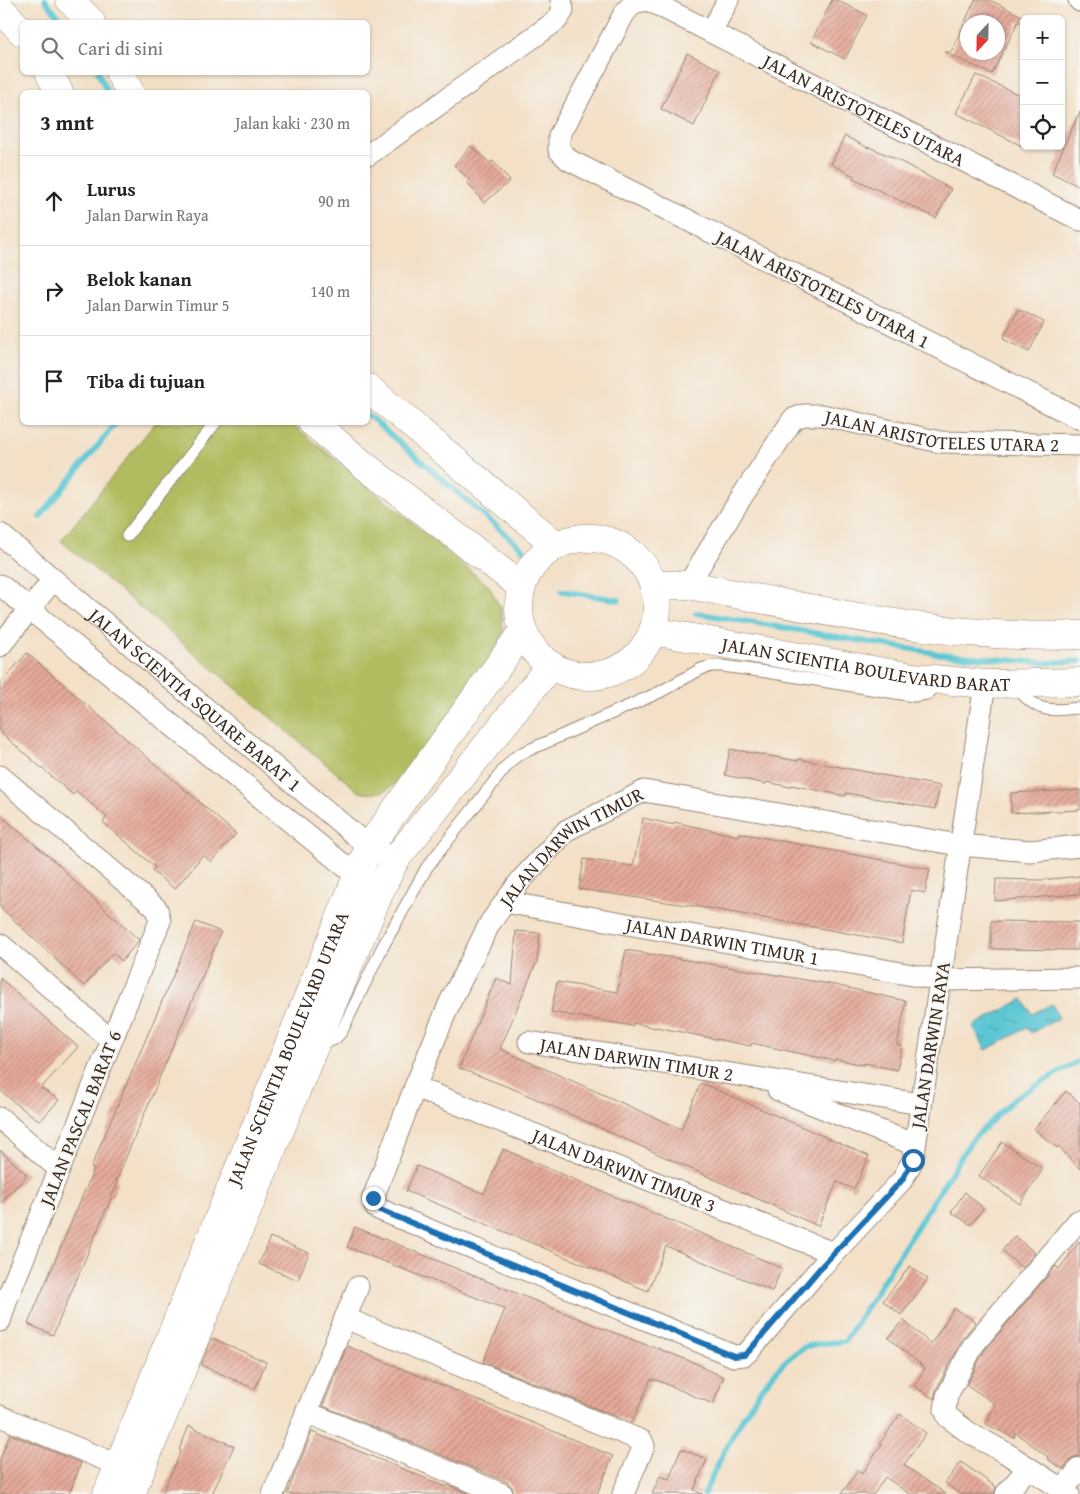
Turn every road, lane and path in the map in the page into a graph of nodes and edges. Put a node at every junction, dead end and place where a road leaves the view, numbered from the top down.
1 (70, 0) edge
2 (562, 0) edge
3 (648, 0) edge
4 (728, 0) edge
5 (0, 8) edge
6 (88, 20) edge
7 (20, 30) edge
8 (711, 32) junction
9 (50, 75) edge
10 (121, 75) edge
11 (58, 90) edge
12 (129, 90) edge
13 (370, 154) edge
14 (1080, 220) edge
15 (370, 390) edge
16 (1079, 418) edge
17 (214, 425) edge
18 (316, 425) edge
19 (1076, 446) edge
20 (0, 534) edge
21 (127, 536) dead end
22 (557, 546) junction
23 (53, 580) junction
24 (0, 585) edge
25 (654, 585) junction
26 (688, 585) junction
27 (522, 587) junction
28 (29, 610) junction
29 (523, 630) junction
30 (654, 631) junction
31 (1080, 635) edge
32 (0, 646) edge
33 (551, 665) junction
34 (942, 680) junction
35 (1080, 682) edge
36 (984, 684) junction
37 (1013, 684) junction
38 (1080, 708) edge
39 (0, 776) edge
40 (959, 845) junction
41 (369, 846) junction
42 (1080, 846) edge
43 (395, 860) junction
44 (357, 876) junction
45 (381, 888) junction
46 (505, 902) junction
47 (0, 944) edge
48 (1080, 978) edge
49 (940, 980) junction
50 (306, 1035) junction
51 (112, 1040) junction
52 (529, 1042) dead end
53 (743, 1076) junction
54 (415, 1087) junction
55 (921, 1104) junction
56 (0, 1118) edge
57 (915, 1145) junction
58 (59, 1169) junction
59 (1078, 1221) dead end
60 (834, 1253) junction
61 (358, 1287) dead end
62 (3, 1296) edge
63 (345, 1318) junction
64 (0, 1321) edge
65 (749, 1351) joint
66 (306, 1412) junction
67 (0, 1416) edge
68 (108, 1461) junction
69 (1028, 1468) junction
70 (1080, 1468) edge
71 (1066, 1492) edge
72 (107, 1494) edge
73 (131, 1494) edge
74 (273, 1494) edge
75 (502, 1494) edge
76 (623, 1494) edge
77 (1006, 1494) edge

1 - 6 street
2 - 13 street
3 - 8 street, JALAN ARISTOTELES UTARA
3 - 16 street, JALAN ARISTOTELES UTARA 1
4 - 8 street
5 - 7 street
8 - 14 street, JALAN ARISTOTELES UTARA
9 - 11 street
10 - 12 street
15 - 22 street
16 - 19 street
17 - 21 lane
18 - 27 street
19 - 26 street, JALAN ARISTOTELES UTARA 2
20 - 23 street, JALAN SCIENTIA SQUARE BARAT 1
22 - 25 street
22 - 27 street
23 - 28 street
23 - 41 street, JALAN SCIENTIA SQUARE BARAT 1
24 - 28 street, JALAN SCIENTIA SQUARE BARAT 1
25 - 26 street
25 - 30 street
26 - 31 street
27 - 29 street
28 - 32 street
28 - 44 street, JALAN SCIENTIA SQUARE BARAT 1
29 - 33 street
29 - 41 street, JALAN SCIENTIA BOULEVARD UTARA
30 - 33 street
30 - 34 street, JALAN SCIENTIA BOULEVARD BARAT
33 - 43 street, JALAN SCIENTIA BOULEVARD UTARA
34 - 36 street, JALAN SCIENTIA BOULEVARD BARAT
34 - 50 lane
35 - 37 street, JALAN SCIENTIA BOULEVARD BARAT
36 - 37 street, JALAN SCIENTIA BOULEVARD BARAT
36 - 40 street, JALAN DARWIN RAYA
37 - 38 lane
39 - 51 street, JALAN PASCAL BARAT 6
40 - 42 street, JALAN DARWIN TIMUR
40 - 46 street, JALAN DARWIN TIMUR
40 - 49 street, JALAN DARWIN RAYA
41 - 43 street, JALAN SCIENTIA SQUARE BARAT 1
41 - 44 street, JALAN SCIENTIA BOULEVARD UTARA
43 - 45 street, JALAN SCIENTIA BOULEVARD UTARA
44 - 45 street, JALAN SCIENTIA SQUARE BARAT 1
44 - 50 street, JALAN SCIENTIA BOULEVARD UTARA
45 - 50 street, JALAN SCIENTIA BOULEVARD UTARA
46 - 49 street, JALAN DARWIN TIMUR 1
46 - 54 street, JALAN DARWIN TIMUR
47 - 51 street
48 - 49 street, JALAN DARWIN TIMUR 1
49 - 55 street, JALAN DARWIN RAYA
50 - 68 street, JALAN SCIENTIA BOULEVARD UTARA
50 - 73 street, JALAN SCIENTIA BOULEVARD UTARA
51 - 58 street, JALAN PASCAL BARAT 6
52 - 53 street, JALAN DARWIN TIMUR 2
53 - 55 street, JALAN DARWIN TIMUR 2
53 - 57 street, JALAN DARWIN TIMUR 2
54 - 60 street, JALAN DARWIN TIMUR 3
54 - 65 street, JALAN DARWIN TIMUR
55 - 57 street, JALAN DARWIN RAYA
56 - 58 street
57 - 60 street, JALAN DARWIN RAYA
58 - 62 street, JALAN PASCAL BARAT 6
59 - 69 street
60 - 65 street, JALAN DARWIN RAYA
61 - 63 street
62 - 64 street, JALAN PASCAL BARAT 6
63 - 66 street
63 - 76 street
66 - 74 street
66 - 75 street
67 - 68 street
68 - 72 street, JALAN SCIENTIA BOULEVARD UTARA
69 - 71 street
69 - 77 street
70 - 71 street

